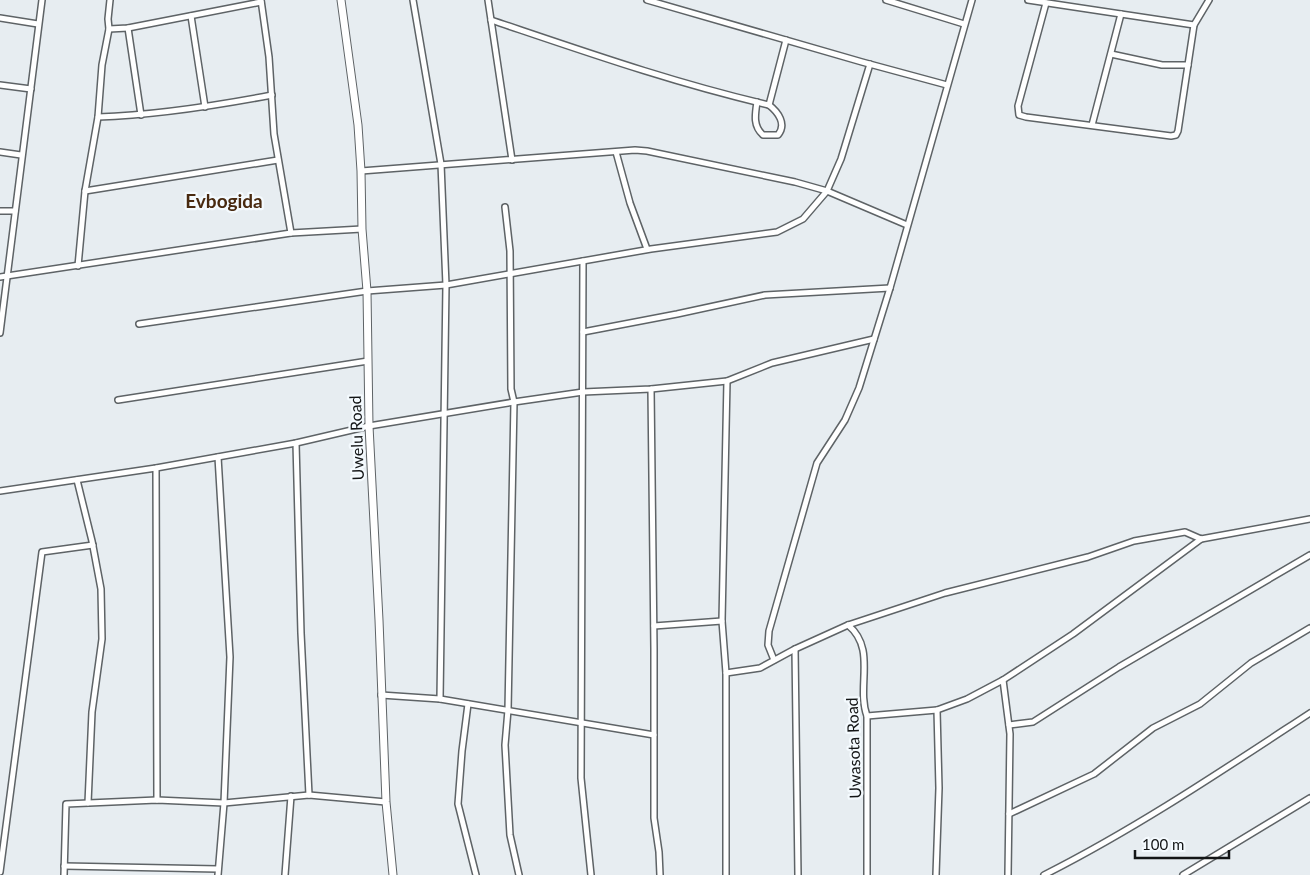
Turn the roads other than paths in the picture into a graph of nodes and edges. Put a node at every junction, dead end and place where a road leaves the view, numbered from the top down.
1 (42, 0) edge
2 (110, 0) edge
3 (341, 0) edge
4 (413, 0) edge
5 (488, 0) edge
6 (647, 0) edge
7 (886, 0) edge
8 (972, 0) edge
9 (1028, 0) edge
10 (1210, 0) edge
11 (261, 1) edge
12 (1046, 3) junction
13 (1122, 14) junction
14 (191, 16) junction
15 (0, 18) edge
16 (491, 20) junction
17 (38, 24) junction
18 (964, 24) junction
19 (1194, 24) junction
20 (128, 28) junction
21 (109, 29) junction
22 (786, 40) junction
23 (1111, 54) junction
24 (870, 64) junction
25 (1188, 65) junction
26 (0, 85) edge
27 (947, 85) junction
28 (31, 89) junction
29 (272, 95) junction
30 (757, 102) junction
31 (769, 105) junction
32 (205, 107) junction
33 (141, 116) junction
34 (98, 117) junction
35 (1092, 125) junction
36 (0, 152) edge
37 (616, 152) junction
38 (22, 155) junction
39 (278, 160) junction
40 (512, 160) junction
41 (441, 164) junction
42 (361, 171) junction
43 (85, 191) junction
44 (827, 191) junction
45 (505, 207) dead end
46 (0, 211) edge
47 (16, 211) junction
48 (906, 225) junction
49 (362, 229) junction
50 (290, 233) junction
51 (647, 249) junction
52 (583, 261) junction
53 (78, 266) junction
54 (510, 274) junction
55 (7, 275) junction
56 (0, 277) edge
57 (446, 285) junction
58 (890, 288) junction
59 (367, 291) junction
60 (139, 324) dead end
61 (0, 332) edge
62 (583, 332) junction
63 (874, 338) junction
64 (368, 361) junction
65 (727, 381) junction
66 (650, 389) junction
67 (583, 392) junction
68 (118, 400) dead end
69 (514, 402) junction
70 (444, 413) junction
71 (369, 426) junction
72 (296, 443) junction
73 (218, 457) junction
74 (156, 468) junction
75 (77, 480) junction
76 (0, 491) edge
77 (1310, 518) edge
78 (1201, 539) junction
79 (93, 545) junction
80 (1310, 555) edge
81 (722, 621) junction
82 (848, 625) junction
83 (654, 626) junction
84 (1310, 628) edge
85 (795, 649) junction
86 (774, 660) junction
87 (726, 673) junction
88 (1003, 680) junction
89 (381, 695) junction
90 (440, 699) junction
91 (468, 704) junction
92 (508, 710) junction
93 (937, 710) junction
94 (1310, 713) edge
95 (867, 716) junction
96 (582, 722) junction
97 (1009, 725) junction
98 (654, 735) junction
99 (291, 796) junction
100 (310, 796) junction
101 (1310, 798) edge
102 (157, 800) junction
103 (386, 802) junction
104 (88, 803) junction
105 (224, 803) junction
106 (1009, 814) junction
107 (64, 866) junction
108 (0, 872) edge
109 (218, 872) edge
110 (64, 875) edge
111 (285, 875) edge
112 (393, 875) edge
113 (476, 875) edge
114 (519, 875) edge
115 (591, 875) edge
116 (660, 875) edge
117 (726, 875) edge
118 (798, 875) edge
119 (867, 875) edge
120 (936, 875) edge
121 (1008, 875) edge
122 (1044, 875) edge
123 (1183, 875) edge

1 - 17 street
2 - 21 street
3 - 42 street, Uwelu Road
4 - 41 street
5 - 16 street
6 - 22 street
7 - 18 street
8 - 18 street
9 - 12 street
10 - 19 street
11 - 14 street
11 - 29 street
12 - 13 street
12 - 35 street
13 - 19 street
13 - 23 street
14 - 20 street
14 - 32 street
15 - 17 street
16 - 30 street
16 - 40 street
17 - 28 street
18 - 27 street
19 - 25 street
20 - 21 street
20 - 33 street
21 - 34 street
22 - 24 street
22 - 31 street
23 - 25 street
23 - 35 street
24 - 27 street
24 - 44 street
25 - 35 street
26 - 28 street
27 - 48 street
28 - 38 street
29 - 32 street
29 - 39 street
30 - 31 street
30 - 31 street
32 - 33 street
33 - 34 street
34 - 43 street
36 - 38 street
37 - 40 street
37 - 44 street
37 - 51 street
38 - 47 street
39 - 43 street
39 - 50 street
40 - 41 street
41 - 42 street
41 - 57 street
42 - 49 street, Uwelu Road
43 - 53 street
44 - 48 street
44 - 51 street
45 - 54 street
46 - 47 street
47 - 55 street
48 - 58 street
49 - 50 street
49 - 59 street, Uwelu Road
50 - 53 street
51 - 52 street
52 - 54 street
52 - 62 street
53 - 55 street
54 - 57 street
54 - 69 street
55 - 56 street
55 - 61 street
57 - 59 street
57 - 70 street
58 - 62 street
58 - 63 street
59 - 60 street
59 - 64 street, Uwelu Road
62 - 67 street
63 - 65 street
63 - 86 street
64 - 68 street
64 - 71 street, Uwelu Road
65 - 66 street
65 - 81 street
66 - 67 street
66 - 83 street
67 - 69 street
67 - 96 street
69 - 70 street
69 - 92 street
70 - 71 street
70 - 90 street
71 - 72 street
71 - 89 street, Uwelu Road
72 - 73 street
72 - 100 street
73 - 74 street
73 - 105 street
74 - 75 street
74 - 102 street
75 - 76 street
75 - 79 street
77 - 78 street
78 - 82 street
78 - 88 street
79 - 104 street
79 - 108 street
80 - 97 street
81 - 83 street
81 - 87 street
82 - 85 street
82 - 95 street, Uwasota Road
83 - 98 street
84 - 106 street
85 - 86 street
85 - 118 street
86 - 87 street
87 - 117 street
88 - 93 street
88 - 97 street
89 - 90 street
89 - 103 street, Uwelu Road
90 - 91 street
91 - 92 street
91 - 113 street
92 - 96 street
92 - 114 street
93 - 95 street
93 - 120 street
94 - 122 street
95 - 119 street, Uwasota Road
96 - 98 street
96 - 115 street
97 - 106 street
98 - 116 street
99 - 100 street
99 - 105 street
99 - 111 street
100 - 103 street
101 - 123 street
102 - 104 street
102 - 105 street
103 - 112 street, Uwelu Road
104 - 107 street
105 - 109 street
106 - 121 street
107 - 109 street
107 - 110 street

